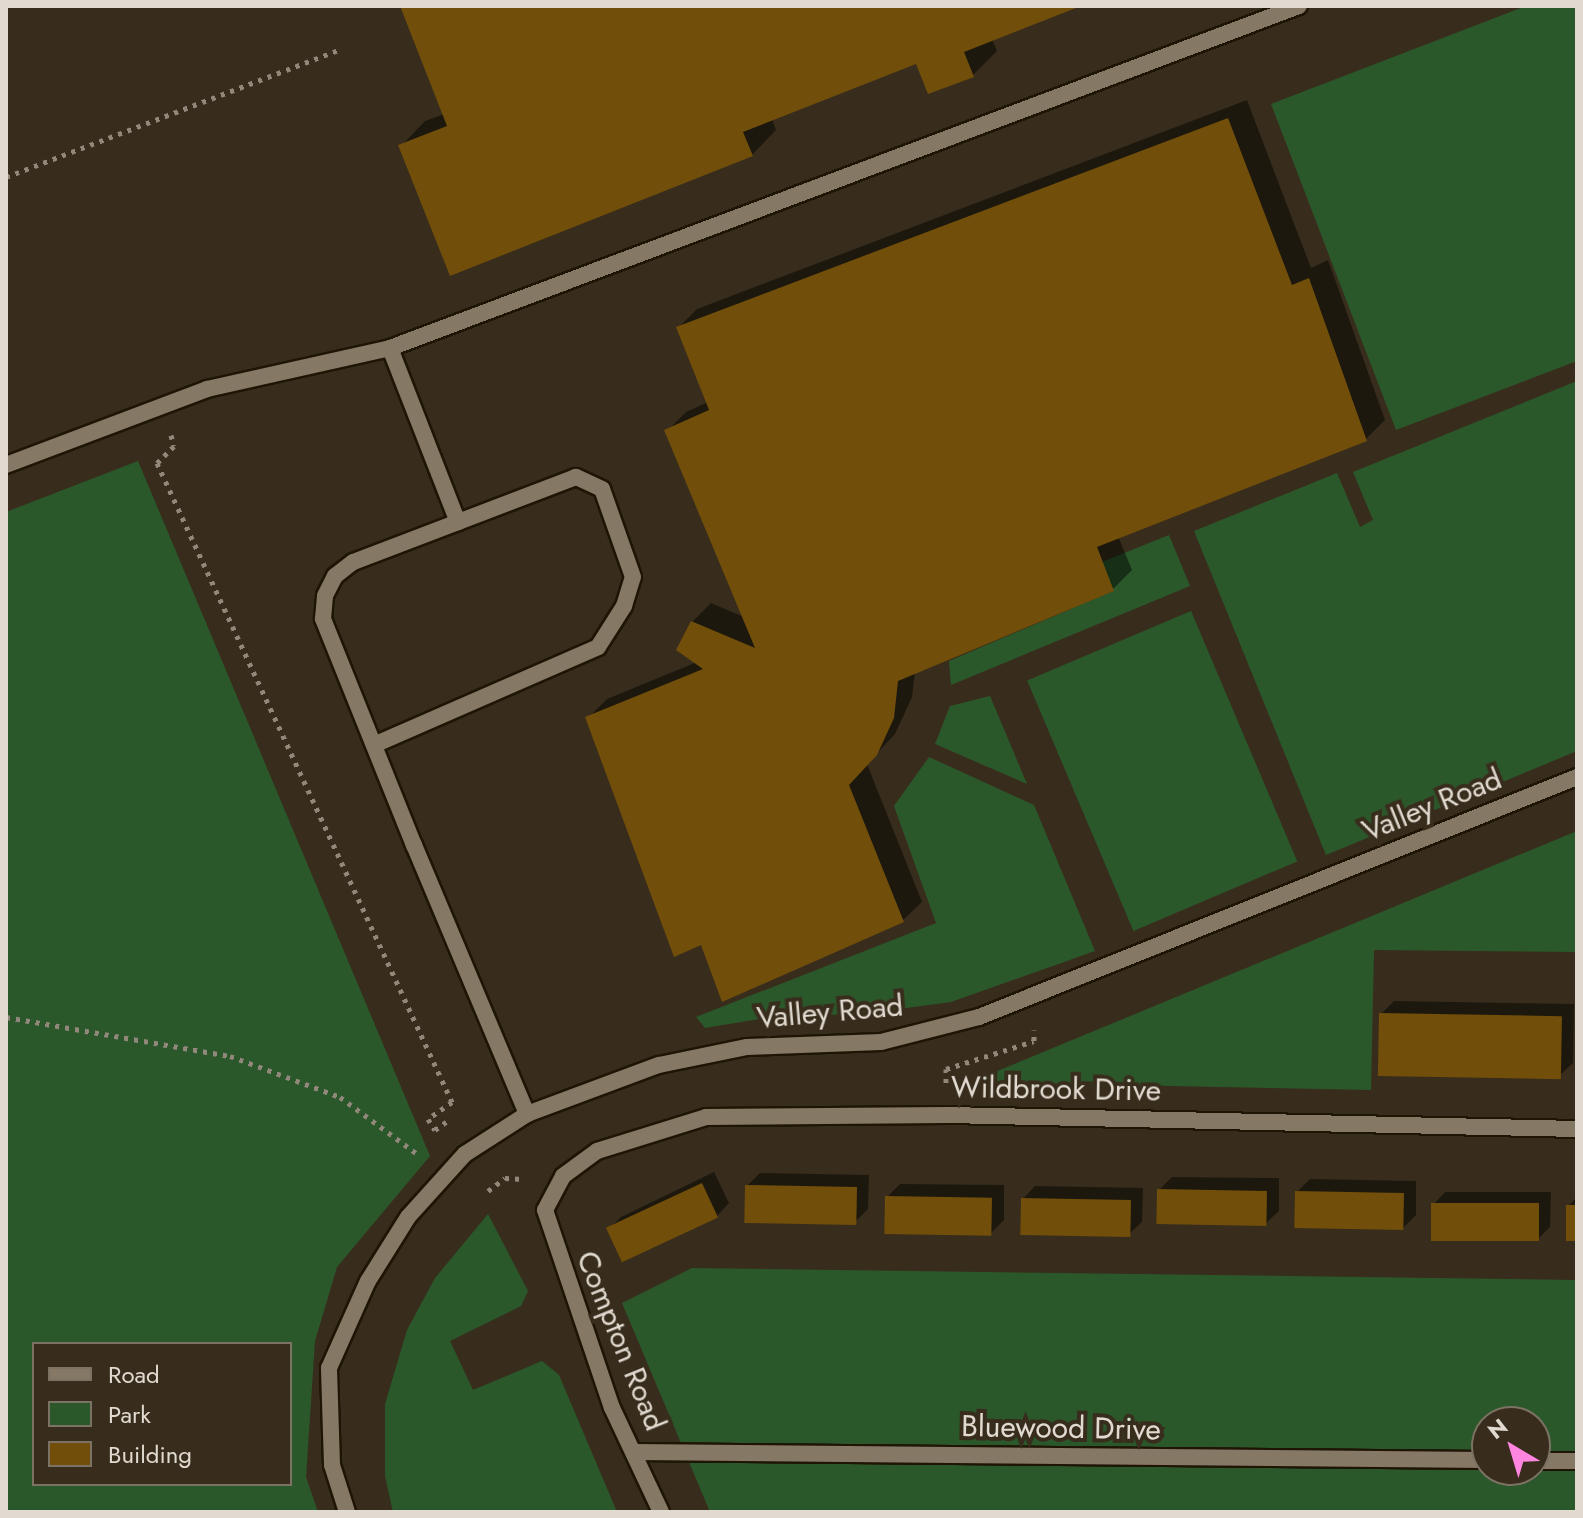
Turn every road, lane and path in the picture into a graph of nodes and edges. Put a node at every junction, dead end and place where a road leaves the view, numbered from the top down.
1 (1299, 6) edge
2 (339, 50) dead end
3 (6, 177) edge
4 (390, 348) junction
5 (161, 406) junction
6 (6, 465) edge
7 (458, 522) junction
8 (374, 745) junction
9 (1577, 777) edge
10 (1029, 997) junction
11 (6, 1017) edge
12 (527, 1114) junction
13 (947, 1115) junction
14 (446, 1122) dead end
15 (1577, 1129) edge
16 (443, 1173) junction
17 (555, 1189) joint
18 (635, 1452) junction
19 (1471, 1460) edge
20 (1551, 1461) edge
21 (1577, 1461) edge
22 (347, 1512) edge
23 (661, 1512) edge

1 - 4 street
2 - 3 path
4 - 5 street
4 - 7 street
5 - 6 street
5 - 14 path
7 - 8 street
7 - 8 street
8 - 12 street
9 - 10 street, Valley Road
10 - 12 street, Valley Road
10 - 13 path
11 - 16 path
12 - 16 street, Valley Road
13 - 15 street, Wildbrook Drive
13 - 17 street, Wildbrook Drive
16 - 22 street, Valley Road
17 - 18 street, Compton Road
18 - 19 street, Bluewood Drive
18 - 23 street, Compton Road
20 - 21 street

